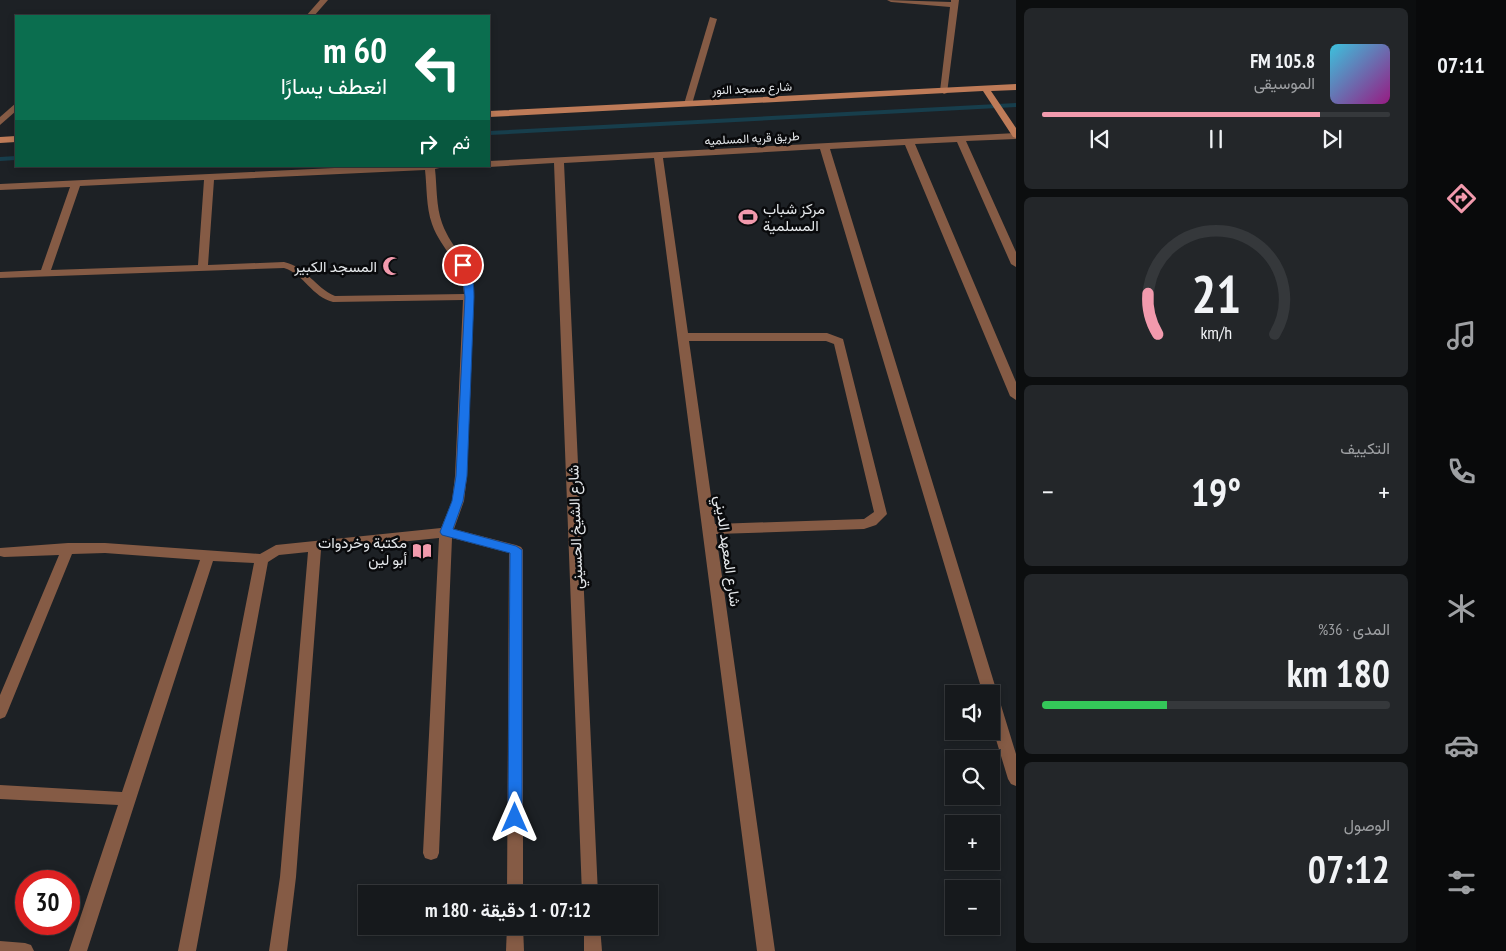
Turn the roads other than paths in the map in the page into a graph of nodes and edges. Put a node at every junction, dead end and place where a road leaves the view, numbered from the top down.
1 (324, 0) edge
2 (892, 0) edge
3 (954, 2) edge
4 (311, 15) edge
5 (712, 19) dead end
6 (1016, 87) edge
7 (985, 88) junction
8 (944, 91) junction
9 (688, 104) junction
10 (15, 107) edge
11 (490, 114) edge
12 (0, 122) edge
13 (1016, 136) edge
14 (15, 139) edge
15 (960, 139) junction
16 (0, 140) edge
17 (909, 142) junction
18 (824, 146) junction
19 (658, 155) junction
20 (559, 160) junction
21 (490, 164) edge
22 (430, 167) edge
23 (209, 178) junction
24 (76, 184) junction
25 (0, 187) edge
26 (1016, 264) edge
27 (203, 266) junction
28 (45, 273) junction
29 (0, 275) edge
30 (470, 297) junction
31 (683, 337) junction
32 (1016, 396) edge
33 (709, 529) junction
34 (446, 532) junction
35 (315, 546) junction
36 (68, 548) junction
37 (208, 554) junction
38 (1, 556) edge
39 (262, 558) junction
40 (987, 685) edge
41 (0, 714) edge
42 (1000, 727) edge
43 (1016, 779) edge
44 (0, 792) edge
45 (128, 799) junction
46 (431, 853) dead end
47 (515, 885) edge
48 (590, 885) edge
49 (515, 935) edge
50 (592, 935) edge
51 (0, 949) edge
52 (25, 951) edge
53 (78, 951) edge
54 (187, 951) edge
55 (278, 951) edge
56 (515, 951) edge
57 (593, 951) edge
58 (766, 951) edge

1 - 4 street
2 - 3 street
3 - 8 street
5 - 9 street
6 - 7 main road, شارع مسجد النور
7 - 8 main road, شارع مسجد النور
7 - 13 main road
8 - 9 main road, شارع مسجد النور
9 - 11 main road, شارع مسجد النور
10 - 12 street
13 - 15 street, طريق قريه المسلميه
14 - 16 main road
15 - 17 street, طريق قريه المسلميه
15 - 26 street
17 - 18 street, طريق قريه المسلميه
17 - 32 street
18 - 19 street, طريق قريه المسلميه
18 - 40 street
19 - 20 street, طريق قريه المسلميه
19 - 31 street, شارع المعهد الديني
20 - 21 street, طريق قريه المسلميه
20 - 48 street, شارع الشيخ الحسيني
22 - 23 street
22 - 30 street
23 - 24 street
23 - 27 street
24 - 25 street
24 - 28 street
27 - 28 street
27 - 30 street
28 - 29 street
30 - 34 street
31 - 33 street, شارع المعهد الديني
31 - 33 street
33 - 58 street, شارع المعهد الديني
34 - 35 street
34 - 46 street
34 - 47 street
35 - 39 street
35 - 55 street
36 - 37 street
36 - 38 street
36 - 41 street
37 - 39 street
37 - 45 street
39 - 54 street
42 - 43 street
44 - 45 street
45 - 53 street
49 - 56 street
50 - 57 street
51 - 52 street

